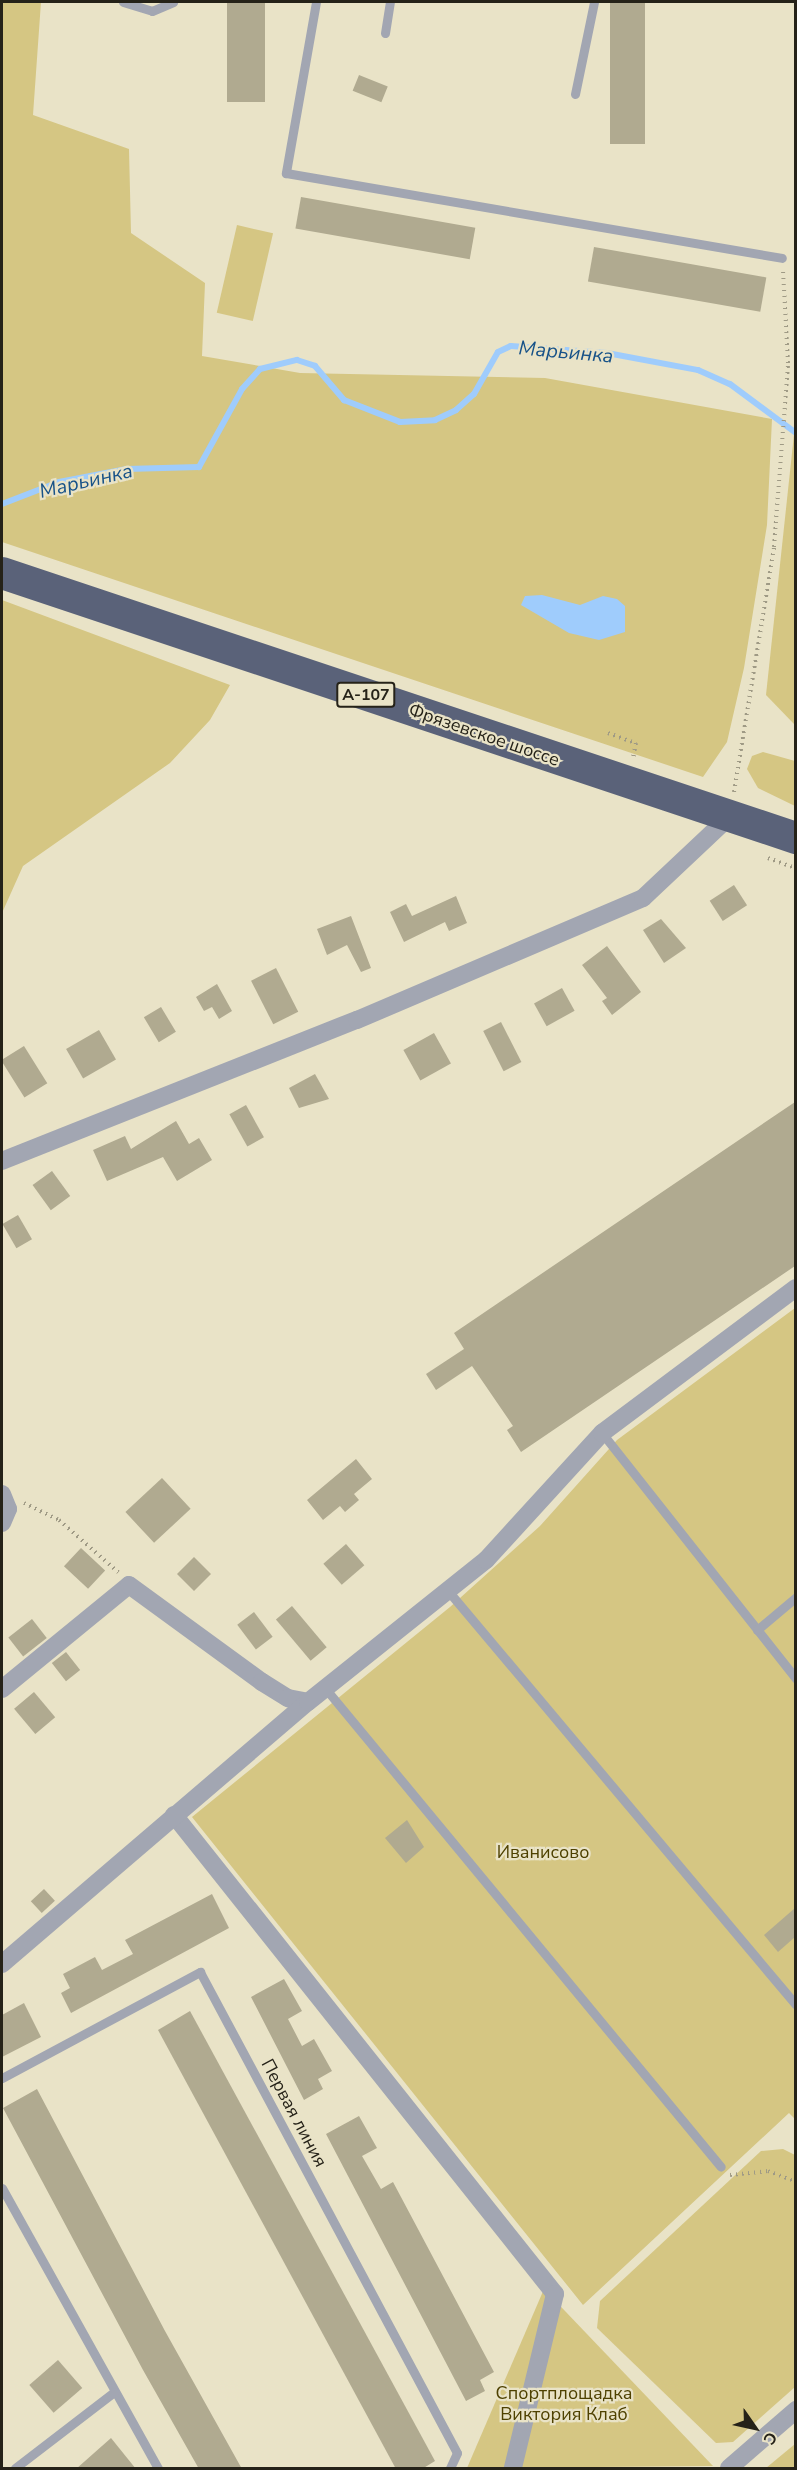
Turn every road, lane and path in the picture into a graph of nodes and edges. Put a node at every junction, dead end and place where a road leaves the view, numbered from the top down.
1 (123, 2) edge
2 (173, 2) edge
3 (316, 2) edge
4 (390, 2) edge
5 (594, 2) edge
6 (385, 33) dead end
7 (575, 94) dead end
8 (782, 258) joint
9 (2, 573) edge
10 (608, 733) dead end
11 (631, 757) dead end
12 (732, 804) junction
13 (795, 838) edge
14 (2, 1161) edge
15 (795, 1288) edge
16 (602, 1433) junction
17 (2, 1495) edge
18 (2, 1523) edge
19 (129, 1586) junction
20 (449, 1592) junction
21 (795, 1597) edge
22 (756, 1630) junction
23 (795, 1679) edge
24 (325, 1688) junction
25 (2, 1689) edge
26 (308, 1702) junction
27 (174, 1815) junction
28 (2, 1964) edge
29 (795, 2005) edge
30 (2, 2078) edge
31 (719, 2172) joint
32 (795, 2182) edge
33 (2, 2188) edge
34 (114, 2392) junction
35 (795, 2410) edge
36 (15, 2469) edge
37 (158, 2469) edge
38 (450, 2469) edge
39 (513, 2469) edge
40 (729, 2469) edge

1 - 2 lane
3 - 8 lane
4 - 6 lane
5 - 7 lane
8 - 12 path
9 - 12 highway, Фрязевское шоссе / А-107
10 - 11 path
12 - 13 highway, Фрязевское шоссе / А-107
12 - 14 street
15 - 16 street
16 - 20 street
16 - 22 lane
17 - 18 street
17 - 19 path
19 - 25 street
19 - 26 street
20 - 24 street
20 - 29 lane
21 - 22 lane
22 - 23 lane
24 - 26 street
24 - 31 lane
26 - 27 street
27 - 28 street
27 - 39 street
30 - 38 lane, Первая линия
31 - 32 path
33 - 34 lane
34 - 36 lane
34 - 37 lane
35 - 40 street

